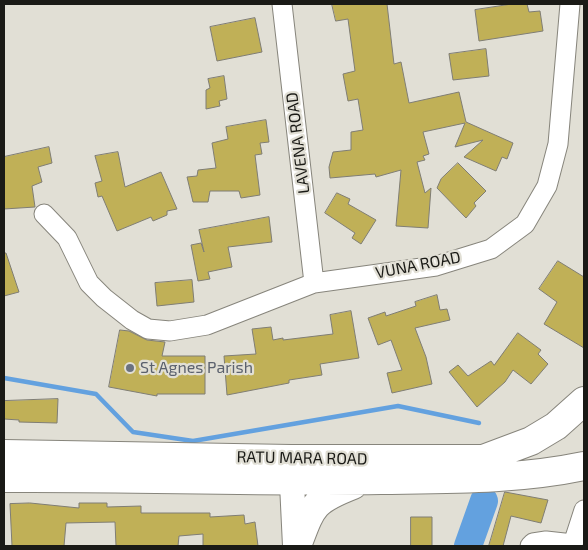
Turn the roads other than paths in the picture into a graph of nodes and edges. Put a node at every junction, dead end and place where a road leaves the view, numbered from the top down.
1 (282, 4) edge
2 (570, 4) edge
3 (44, 214) dead end
4 (314, 283) junction
5 (584, 401) edge
6 (4, 454) edge
7 (584, 466) edge
8 (292, 470) junction
9 (4, 478) edge
10 (363, 481) junction
11 (584, 510) edge
12 (296, 546) edge
13 (530, 546) edge

1 - 4 street, LAVENA ROAD
2 - 4 street, VUNA ROAD
3 - 4 street, VUNA ROAD
5 - 8 highway, RATU MARA ROAD
6 - 8 highway, RATU MARA ROAD
7 - 10 highway, RATU MARA ROAD
8 - 9 highway, RATU MARA ROAD
8 - 10 highway, RATU MARA ROAD
8 - 12 main road
10 - 12 highway
11 - 13 street

